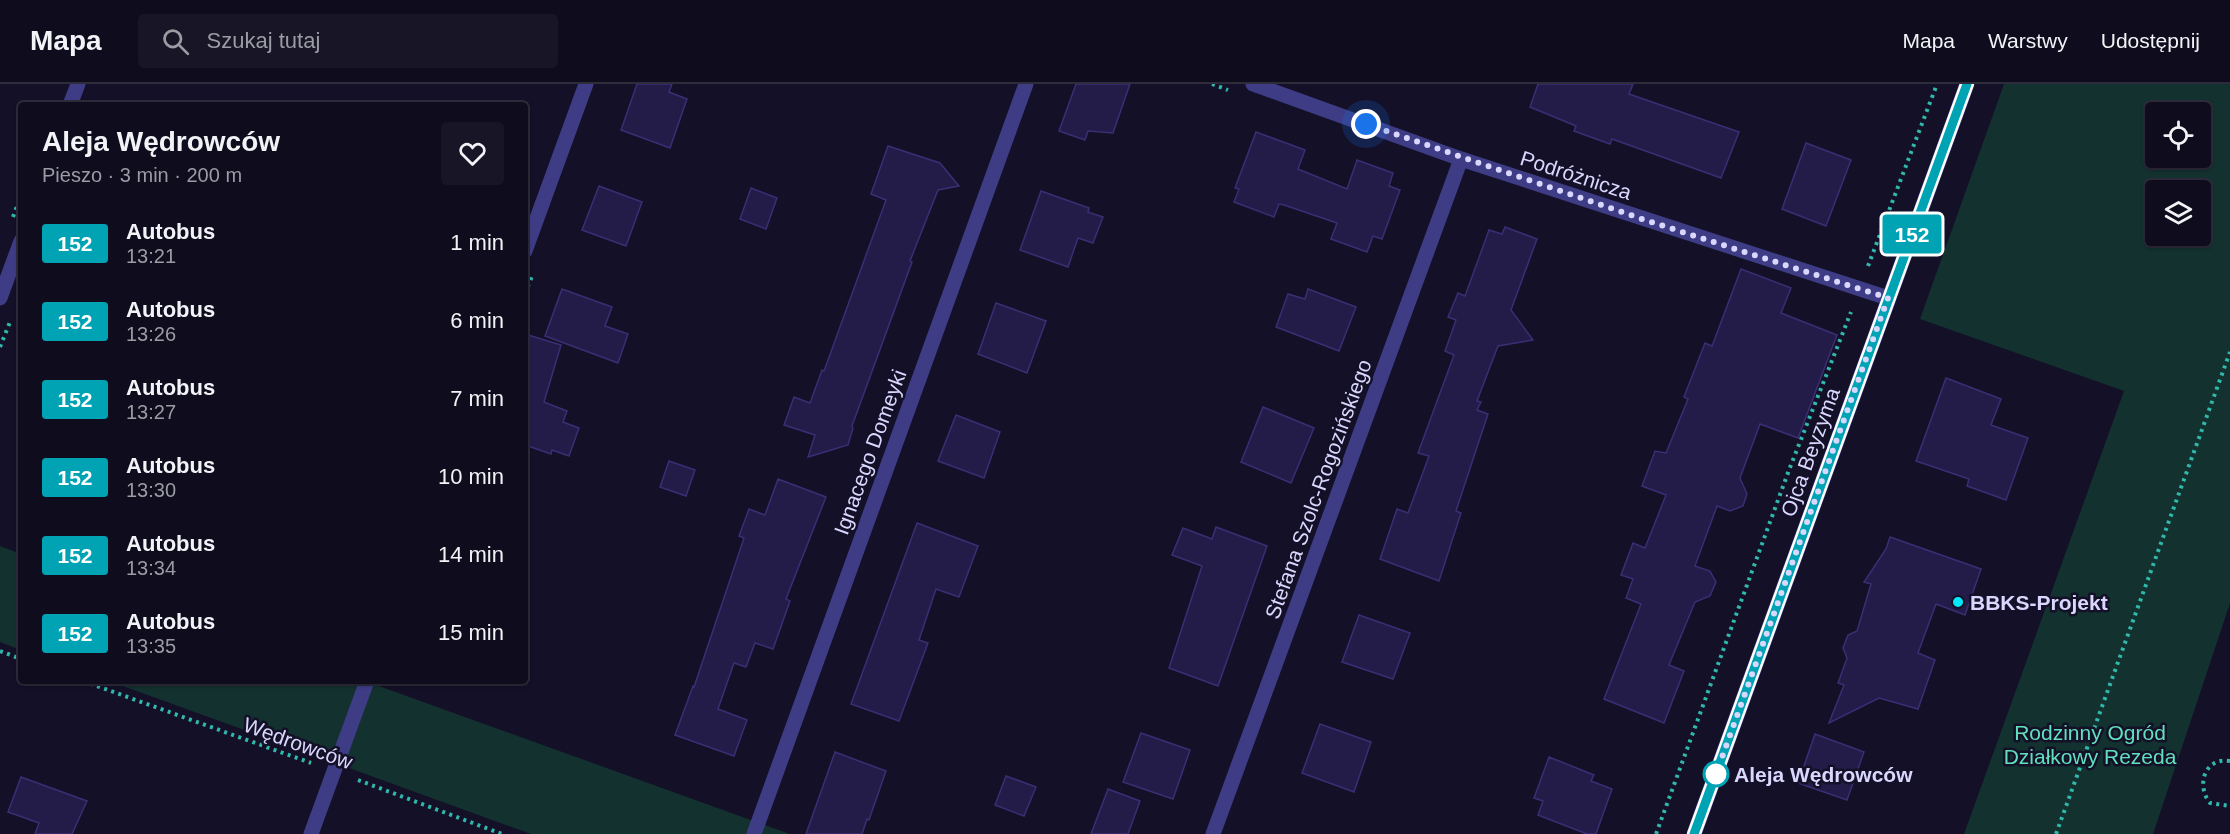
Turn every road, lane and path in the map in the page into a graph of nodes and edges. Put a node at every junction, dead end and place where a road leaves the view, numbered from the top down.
1 (78, 84) edge
2 (586, 84) edge
3 (1026, 84) edge
4 (1253, 84) edge
5 (1937, 84) edge
6 (1967, 84) edge
7 (71, 102) edge
8 (1461, 159) junction
9 (528, 243) edge
10 (18, 249) edge
11 (1865, 273) dead end
12 (0, 298) edge
13 (1888, 298) junction
14 (1852, 309) dead end
15 (2230, 351) edge
16 (0, 651) edge
17 (18, 658) edge
18 (91, 684) edge
19 (366, 684) edge
20 (2230, 761) edge
21 (334, 771) junction
22 (2230, 807) edge
23 (311, 834) edge
24 (502, 834) edge
25 (754, 834) edge
26 (1213, 834) edge
27 (1656, 834) edge
28 (1694, 834) edge
29 (2056, 834) edge

1 - 7 street
2 - 9 street
3 - 25 street, Ignacego Domeyki
4 - 8 street, Podróżnicza
5 - 11 path
6 - 13 street, Ojca Beyzyma
8 - 13 street, Podróżnicza
8 - 26 street, Stefana Szolc-Rogozińskiego
10 - 12 street
13 - 28 street, Ojca Beyzyma
14 - 27 path
15 - 29 path
16 - 17 path
18 - 21 path, Wędrowców
19 - 21 street
20 - 22 path
21 - 23 street
21 - 24 path, Wędrowców

